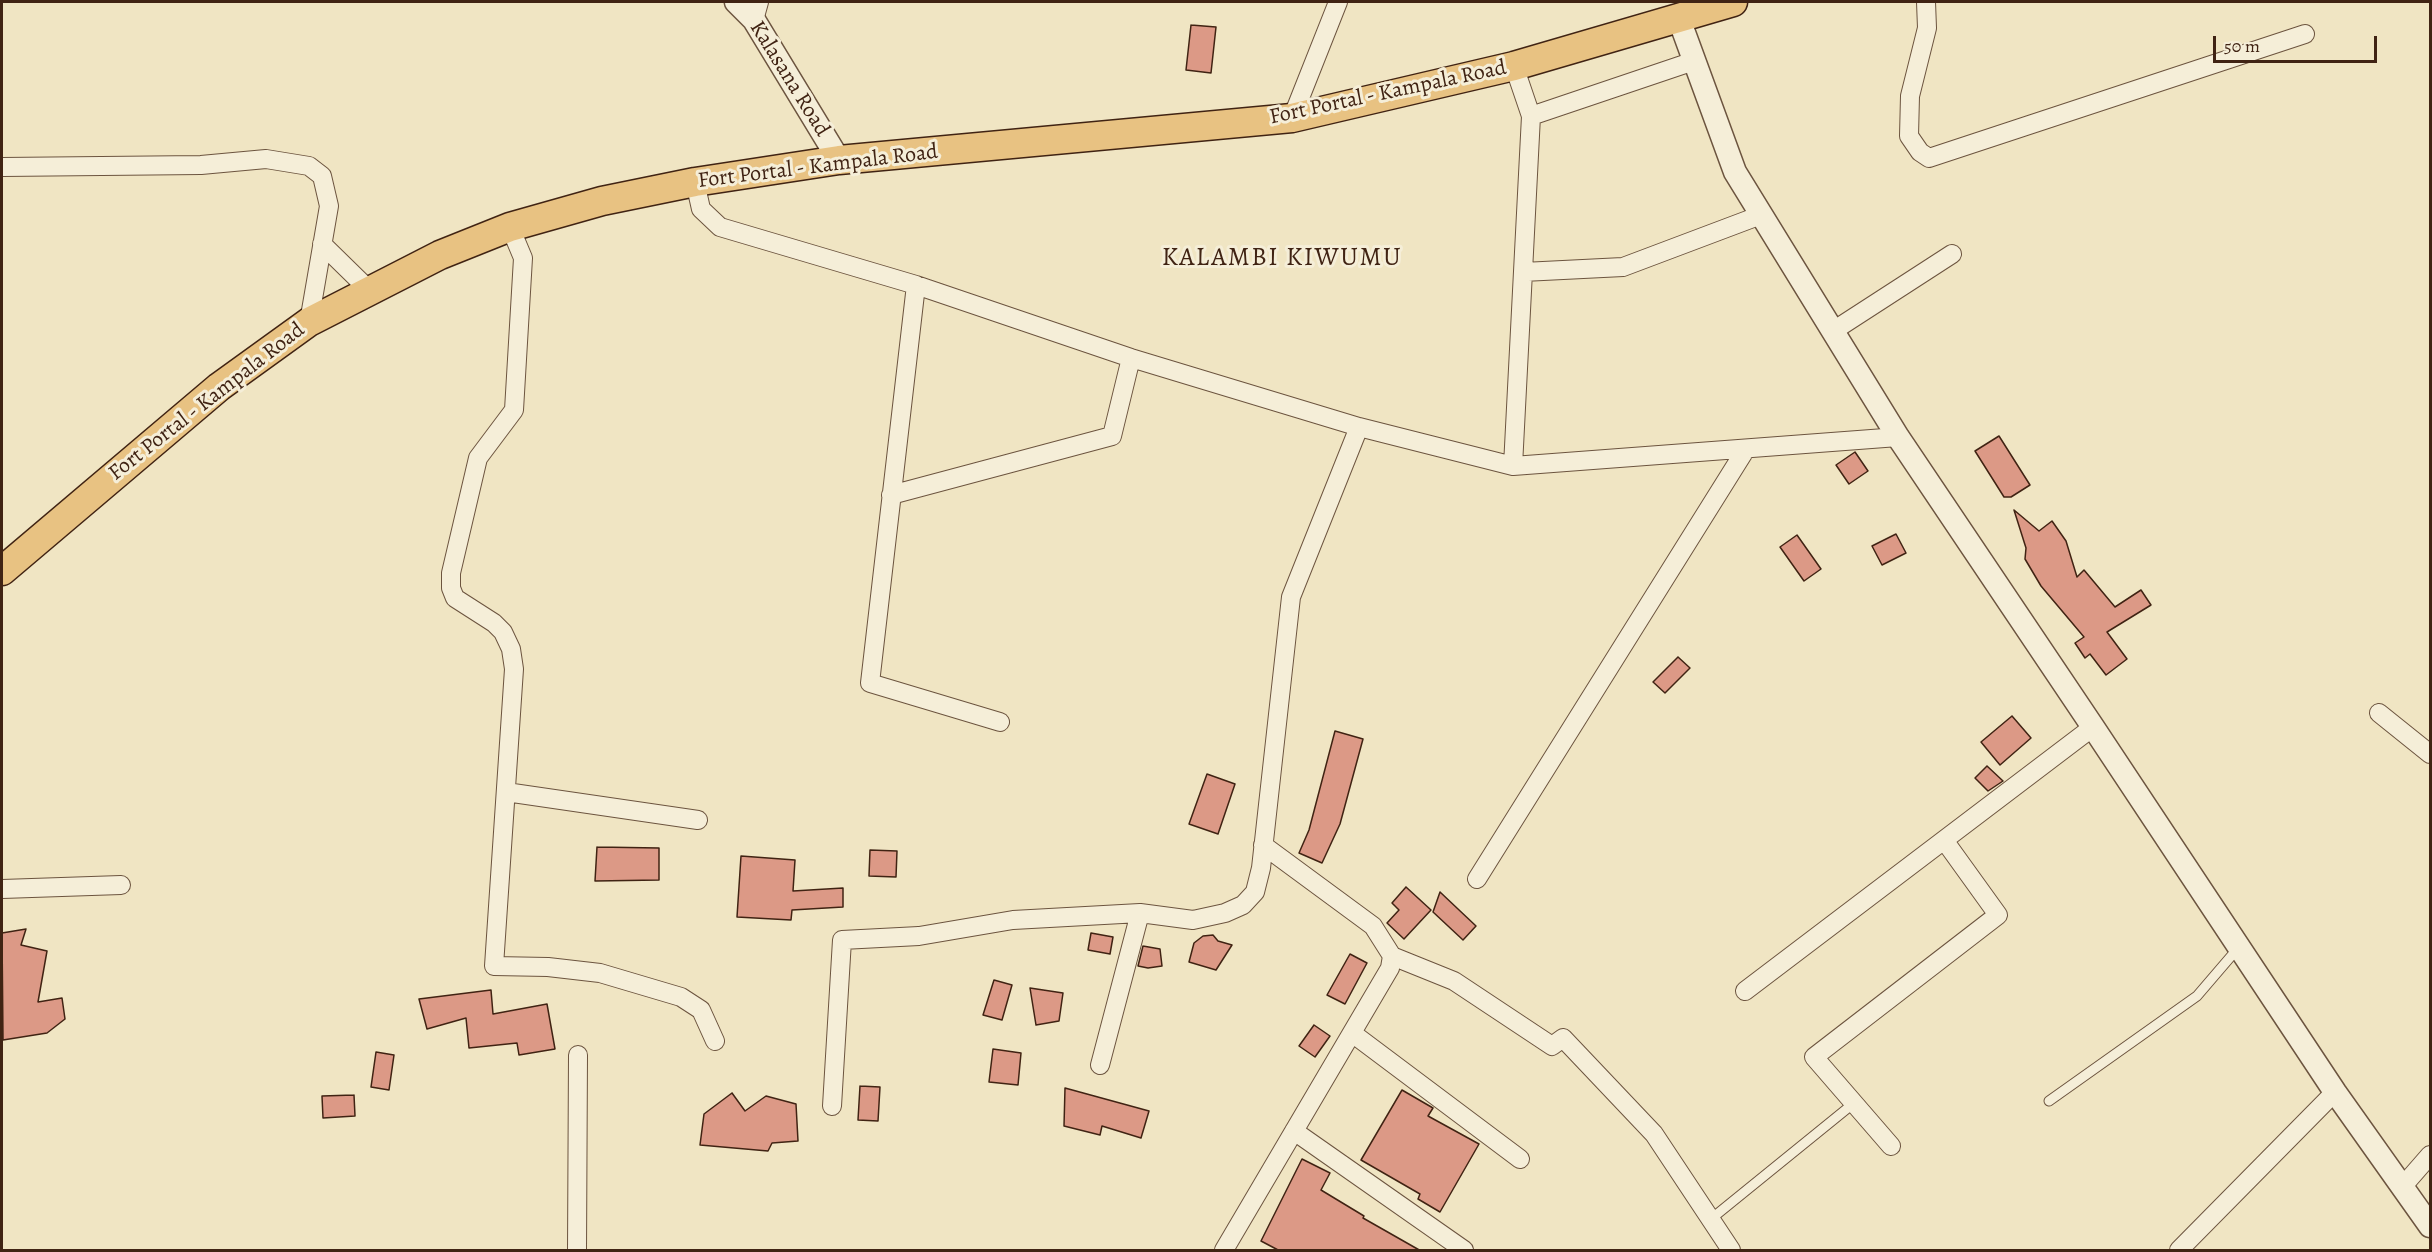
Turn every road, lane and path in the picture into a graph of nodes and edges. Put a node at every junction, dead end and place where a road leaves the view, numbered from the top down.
1 (736, 2) edge
2 (1338, 2) edge
3 (1732, 2) edge
4 (1926, 2) edge
5 (757, 11) edge
6 (1679, 19) junction
7 (2305, 34) dead end
8 (1694, 61) junction
9 (1514, 66) junction
10 (1531, 116) junction
11 (1292, 117) junction
12 (839, 160) junction
13 (2, 167) edge
14 (695, 182) junction
15 (1761, 215) junction
16 (510, 227) junction
17 (322, 244) junction
18 (1952, 254) dead end
19 (1523, 272) junction
20 (916, 285) junction
21 (369, 290) junction
22 (309, 322) junction
23 (1833, 331) junction
24 (1131, 358) junction
25 (1359, 427) junction
26 (1898, 438) junction
27 (1746, 449) junction
28 (1513, 466) junction
29 (891, 495) junction
30 (2, 571) edge
31 (2379, 713) dead end
32 (1000, 722) dead end
33 (2094, 727) junction
34 (2430, 754) edge
35 (506, 792) junction
36 (698, 820) dead end
37 (1944, 840) junction
38 (1263, 845) junction
39 (1477, 879) dead end
40 (121, 885) dead end
41 (2, 889) edge
42 (1140, 912) junction
43 (2239, 946) junction
44 (1392, 956) junction
45 (1745, 991) dead end
46 (1352, 1033) junction
47 (715, 1041) dead end
48 (578, 1055) dead end
49 (1100, 1065) dead end
50 (2335, 1092) junction
51 (2049, 1101) dead end
52 (1854, 1102) junction
53 (832, 1106) dead end
54 (1294, 1131) junction
55 (1891, 1146) dead end
56 (2430, 1155) edge
57 (1520, 1159) dead end
58 (2403, 1186) junction
59 (1711, 1219) junction
60 (2430, 1226) edge
61 (578, 1251) edge
62 (1224, 1251) edge
63 (1464, 1251) edge
64 (1731, 1251) edge
65 (2179, 1251) edge

1 - 5 street, Kalasana Road
2 - 11 street
3 - 6 main road, Fort Portal - Kampala Road
4 - 7 street
5 - 12 street, Kalasana Road
6 - 8 street
6 - 9 main road, Fort Portal - Kampala Road
8 - 10 street
8 - 15 street
9 - 10 street
9 - 11 main road, Fort Portal - Kampala Road
10 - 19 street
11 - 12 main road, Fort Portal - Kampala Road
12 - 14 main road, Fort Portal - Kampala Road
13 - 17 street
14 - 16 main road, Fort Portal - Kampala Road
14 - 20 street
15 - 19 street
15 - 23 street
16 - 21 main road, Fort Portal - Kampala Road
16 - 35 street
17 - 21 street
17 - 22 street
18 - 23 street
19 - 28 street
20 - 24 street
20 - 29 street
21 - 22 main road, Fort Portal - Kampala Road
22 - 30 main road, Fort Portal - Kampala Road
23 - 26 street
24 - 25 street
24 - 29 street
25 - 28 street
25 - 38 street
26 - 27 street
26 - 33 street
27 - 28 street
27 - 39 street
29 - 32 street
31 - 34 street
33 - 37 street
33 - 43 street
35 - 36 street
35 - 47 street
37 - 45 street
37 - 52 street
38 - 42 street
38 - 44 street
40 - 41 street
42 - 49 street
42 - 53 street
43 - 50 street
43 - 51 lane
44 - 46 street
44 - 59 street
46 - 54 street
46 - 57 street
48 - 61 street
50 - 58 street
50 - 65 street
52 - 55 street
52 - 59 lane
54 - 62 street
54 - 63 street
56 - 58 street
58 - 60 street
59 - 64 street

